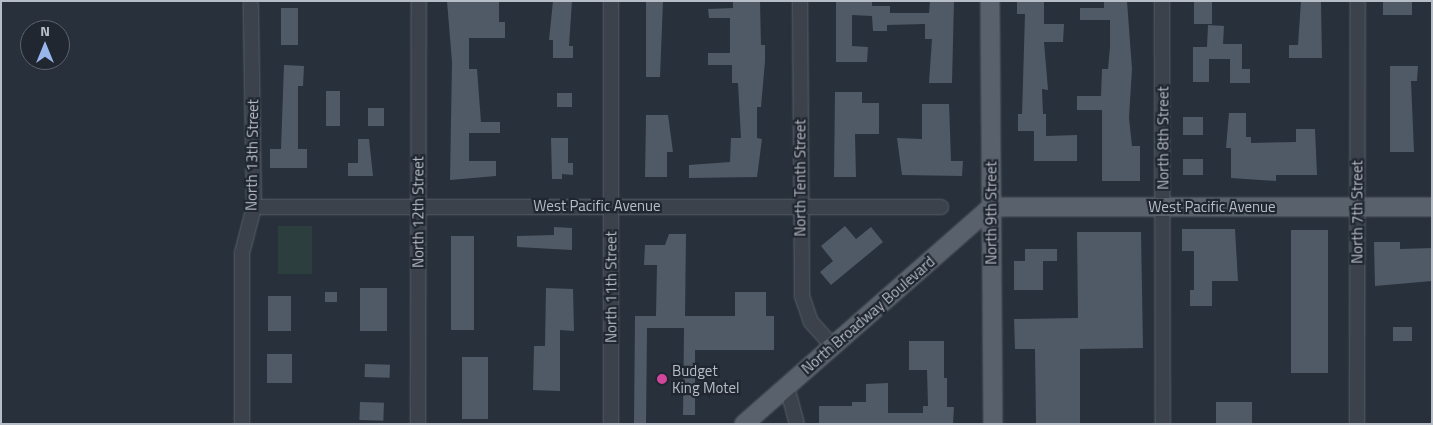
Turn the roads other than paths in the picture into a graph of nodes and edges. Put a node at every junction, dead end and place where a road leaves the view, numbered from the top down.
1 (419, 1) edge
2 (611, 1) edge
3 (800, 1) edge
4 (990, 1) edge
5 (1162, 1) edge
6 (1358, 1) edge
7 (251, 5) dead end
8 (418, 206) junction
9 (611, 206) junction
10 (254, 207) junction
11 (799, 207) junction
12 (941, 207) dead end
13 (991, 207) junction
14 (1163, 207) junction
15 (1358, 207) junction
16 (1432, 207) edge
17 (832, 345) junction
18 (787, 387) junction
19 (242, 424) edge
20 (418, 424) edge
21 (611, 424) edge
22 (744, 424) edge
23 (797, 424) edge
24 (993, 424) edge
25 (1163, 424) edge
26 (1357, 424) edge

1 - 8 street, North 12th Street
2 - 9 street, North 11th Street
3 - 11 street, North Tenth Street
4 - 13 main road, North 9th Street
5 - 14 street, North 8th Street
6 - 15 street, North 7th Street
7 - 10 street, North 13th Street
8 - 9 street, West Pacific Avenue
8 - 10 street, West Pacific Avenue
8 - 20 street, North 12th Street
9 - 11 street, West Pacific Avenue
9 - 21 street, North 11th Street
10 - 19 street, North 13th Street
11 - 12 street, West Pacific Avenue
11 - 17 street, North Tenth Street
13 - 14 main road, West Pacific Avenue
13 - 17 main road, North Broadway Boulevard
13 - 24 main road, North 9th Street
14 - 15 main road, West Pacific Avenue
14 - 25 street, North 8th Street
15 - 16 main road, West Pacific Avenue
15 - 26 street, North 7th Street
17 - 18 main road, North Broadway Boulevard
18 - 22 main road, North Broadway Boulevard
18 - 23 street

